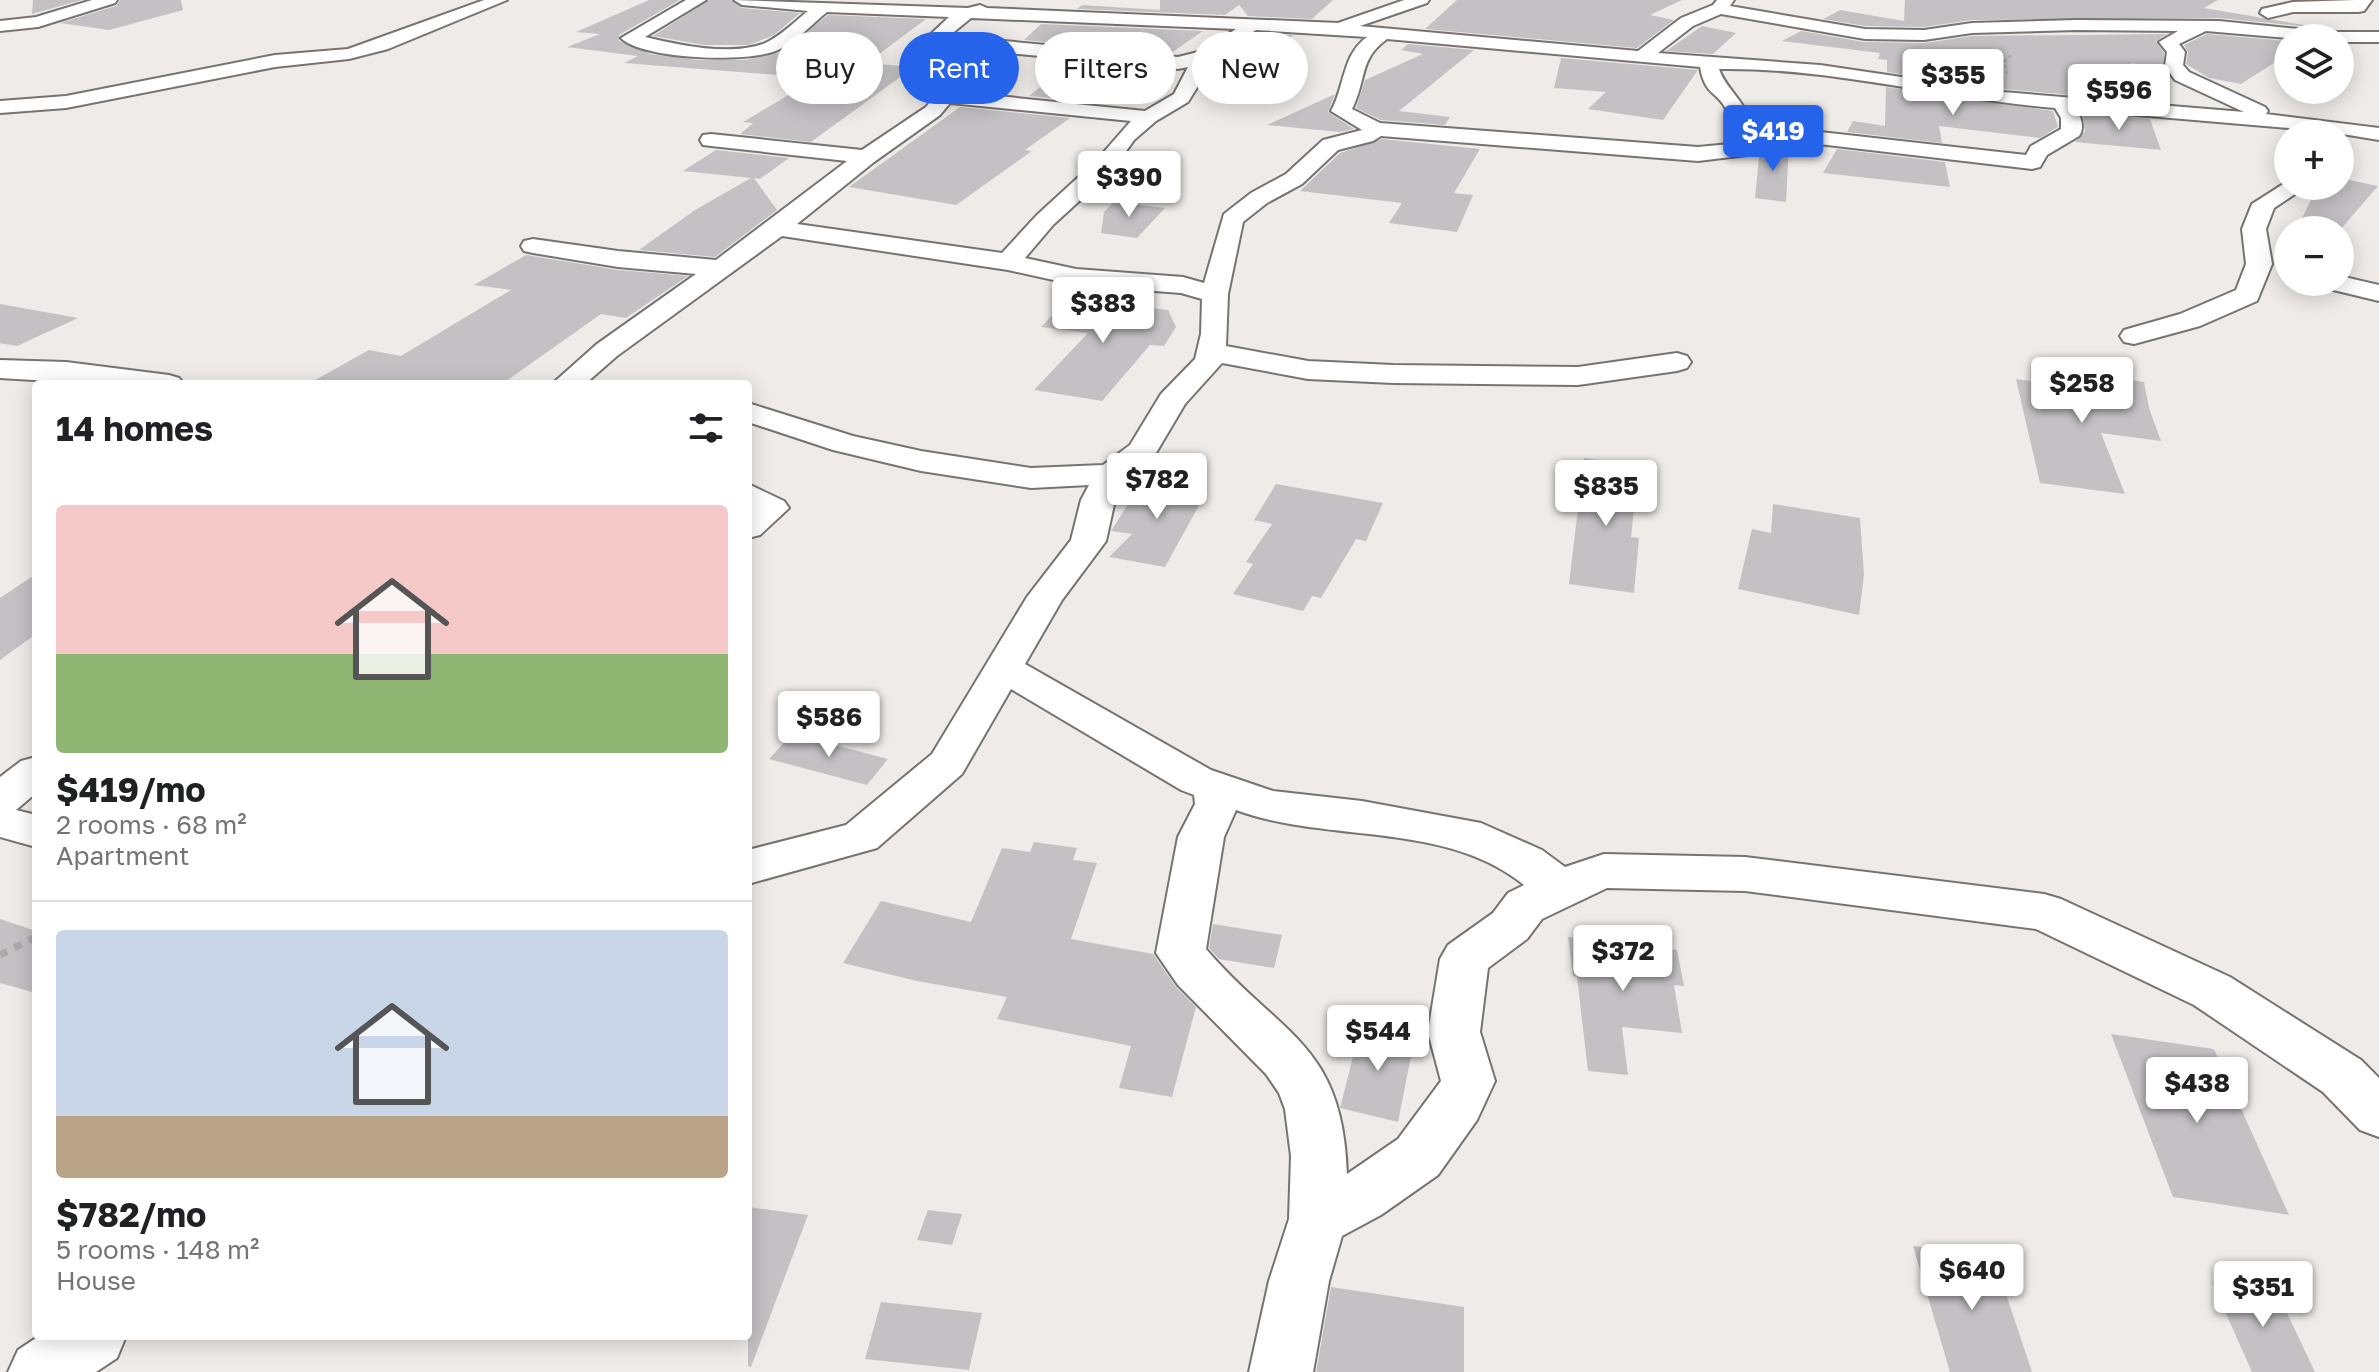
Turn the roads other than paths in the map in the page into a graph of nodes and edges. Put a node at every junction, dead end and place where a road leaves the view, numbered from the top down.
1 (109, 0) edge
2 (499, 0) edge
3 (698, 0) edge
4 (742, 0) edge
5 (1019, 0) edge
6 (1421, 0) edge
7 (2361, 3) edge
8 (1723, 4) edge
9 (2292, 5) edge
10 (824, 6) junction
11 (845, 7) junction
12 (2057, 9) dead end
13 (2379, 9) edge
14 (969, 11) junction
15 (1252, 25) junction
16 (0, 26) edge
17 (2122, 26) junction
18 (2197, 27) junction
19 (879, 28) dead end
20 (1332, 28) junction
21 (942, 32) edge
22 (1243, 32) edge
23 (1865, 34) junction
24 (1381, 35) junction
25 (1019, 50) edge
26 (1644, 55) junction
27 (1717, 61) junction
28 (1192, 62) edge
29 (1820, 71) junction
30 (1192, 81) edge
31 (2061, 101) junction
32 (938, 104) edge
33 (1017, 104) edge
34 (0, 107) edge
35 (2370, 111) dead end
36 (1149, 117) junction
37 (2278, 120) joint
38 (2354, 126) edge
39 (1376, 129) junction
40 (1739, 129) junction
41 (2354, 133) edge
42 (2379, 134) edge
43 (711, 140) dead end
44 (866, 157) junction
45 (2274, 198) edge
46 (777, 228) junction
47 (533, 246) dead end
48 (1008, 262) junction
49 (2259, 264) junction
50 (719, 268) junction
51 (2274, 268) edge
52 (2354, 287) edge
53 (2379, 293) edge
54 (1215, 294) junction
55 (2134, 336) dead end
56 (1211, 352) junction
57 (1677, 362) dead end
58 (0, 369) edge
59 (137, 380) edge
60 (583, 380) edge
61 (752, 413) edge
62 (1111, 474) junction
63 (752, 496) edge
64 (752, 525) edge
65 (1004, 668) junction
66 (32, 774) edge
67 (1215, 787) junction
68 (0, 799) edge
69 (0, 821) edge
70 (32, 830) edge
71 (752, 866) edge
72 (1559, 888) junction
73 (2379, 1113) edge
74 (1318, 1219) junction
75 (89, 1340) edge
76 (40, 1372) edge
77 (1281, 1372) edge

1 - 16 street
2 - 34 street
3 - 10 street
4 - 10 street
5 - 14 street
6 - 20 street
7 - 9 street
7 - 13 street
8 - 23 street
8 - 26 street
9 - 18 street
9 - 18 street
10 - 11 street
11 - 14 street
11 - 19 street
12 - 17 street
14 - 15 street
14 - 21 street
15 - 20 street
15 - 22 street
17 - 18 street
17 - 23 street
18 - 37 street
20 - 24 street
23 - 29 street
24 - 26 street
24 - 39 street
25 - 28 street
26 - 27 street
27 - 29 street
27 - 40 street
29 - 31 street
30 - 36 street
31 - 37 street
31 - 40 street
32 - 44 street
33 - 36 street
35 - 38 street
36 - 48 street
39 - 40 street
39 - 54 street
41 - 42 street
43 - 44 street
44 - 46 street
45 - 49 street
46 - 48 street
46 - 50 street
47 - 50 street
48 - 54 street
49 - 51 street
49 - 55 street
50 - 60 street
52 - 53 street
54 - 56 street
56 - 57 street
56 - 62 street
58 - 59 street
61 - 62 street
62 - 65 street
63 - 64 street
65 - 67 street
65 - 71 street
66 - 68 street
67 - 72 street
67 - 74 street
69 - 70 street
72 - 73 street
72 - 74 street
74 - 77 street
75 - 76 street

